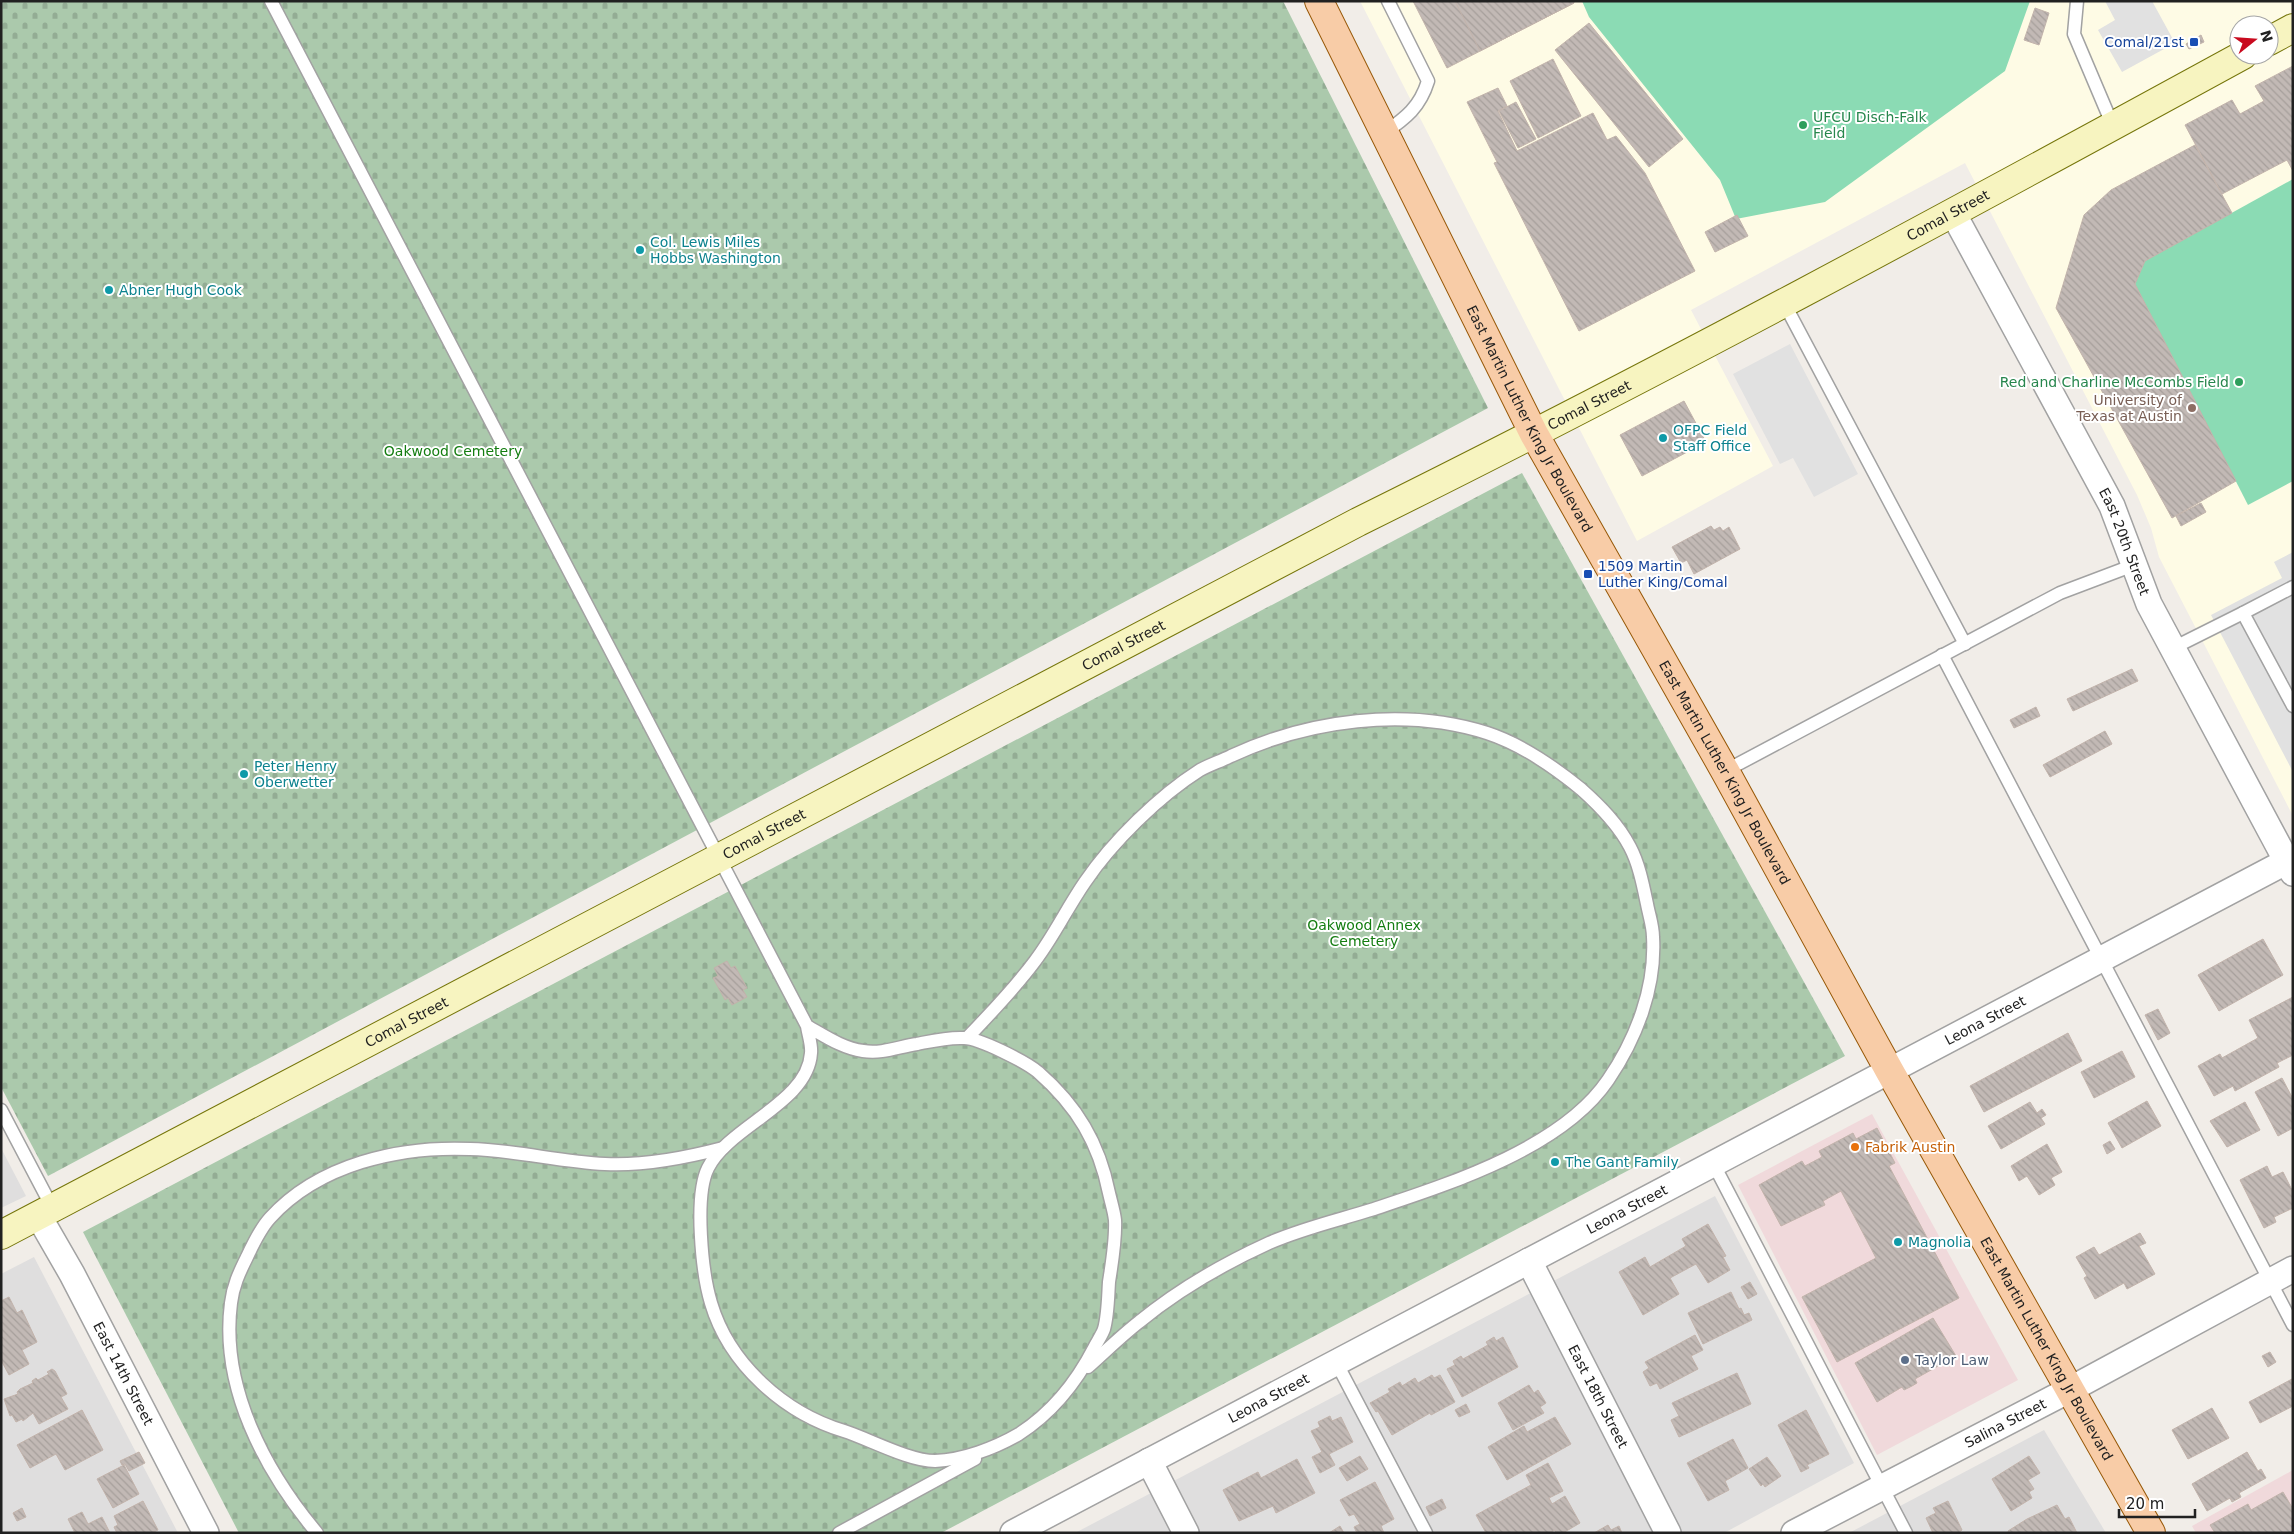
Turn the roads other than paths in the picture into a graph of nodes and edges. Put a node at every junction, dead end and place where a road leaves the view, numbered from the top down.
1 (271, 1) edge
2 (1319, 1) edge
3 (1388, 1) edge
4 (2077, 1) edge
5 (2293, 28) edge
6 (2279, 36) edge
7 (2229, 63) edge
8 (2113, 126) junction
9 (1384, 133) junction
10 (1953, 214) junction
11 (1784, 303) junction
12 (1534, 434) junction
13 (2134, 565) junction
14 (2293, 587) edge
15 (2243, 613) junction
16 (1965, 644) junction
17 (2173, 648) junction
18 (1942, 656) junction
19 (2293, 706) edge
20 (1725, 771) junction
21 (720, 858) junction
22 (2291, 864) edge
23 (2100, 959) junction
24 (807, 1026) junction
25 (968, 1038) junction
26 (1889, 1070) junction
27 (1, 1110) edge
28 (723, 1148) junction
29 (1713, 1163) junction
30 (45, 1211) junction
31 (1, 1235) edge
32 (1529, 1261) junction
33 (2293, 1269) edge
34 (2270, 1281) junction
35 (2293, 1325) edge
36 (1336, 1362) junction
37 (1079, 1375) junction
38 (2072, 1389) junction
39 (1002, 1444) junction
40 (1149, 1461) junction
41 (1881, 1486) junction
42 (206, 1533) edge
43 (316, 1533) edge
44 (839, 1533) edge
45 (1013, 1533) edge
46 (1186, 1533) edge
47 (1426, 1533) edge
48 (1668, 1533) edge
49 (1794, 1533) edge
50 (1906, 1533) edge
51 (2151, 1533) edge

1 - 21 lane
2 - 9 main road, East Martin Luther King Jr Boulevard
3 - 9 lane
4 - 8 lane
5 - 6 street
7 - 8 street, Comal Street
8 - 10 street, Comal Street
9 - 12 main road, East Martin Luther King Jr Boulevard
10 - 11 street, Comal Street
10 - 13 street, East 20th Street
11 - 12 street, Comal Street
11 - 16 lane
12 - 20 main road, East Martin Luther King Jr Boulevard
12 - 21 street, Comal Street
13 - 16 lane
13 - 17 street, East 20th Street
14 - 15 lane
15 - 17 lane
15 - 19 lane
16 - 18 lane
17 - 22 street, East 20th Street
18 - 20 lane
18 - 23 lane
20 - 26 main road, East Martin Luther King Jr Boulevard
21 - 24 lane
21 - 30 street, Comal Street
22 - 23 street, Leona Street
23 - 26 street, Leona Street
23 - 34 lane
24 - 25 lane
24 - 28 lane
25 - 37 lane
25 - 37 lane
26 - 29 street, Leona Street
26 - 38 main road, East Martin Luther King Jr Boulevard
27 - 30 lane, East 14th Street
28 - 39 lane
28 - 43 lane
29 - 32 street, Leona Street
29 - 41 lane
30 - 31 street, Comal Street
30 - 42 street, East 14th Street
32 - 36 street, Leona Street
32 - 48 street, East 18th Street
33 - 34 street, Salina Street
34 - 35 lane
34 - 38 street, Salina Street
36 - 40 street, Leona Street
36 - 47 lane
37 - 39 lane
38 - 41 street, Salina Street
38 - 51 main road, East Martin Luther King Jr Boulevard
39 - 44 lane
40 - 45 street, Leona Street
40 - 46 street
41 - 49 street, Salina Street
41 - 50 lane

